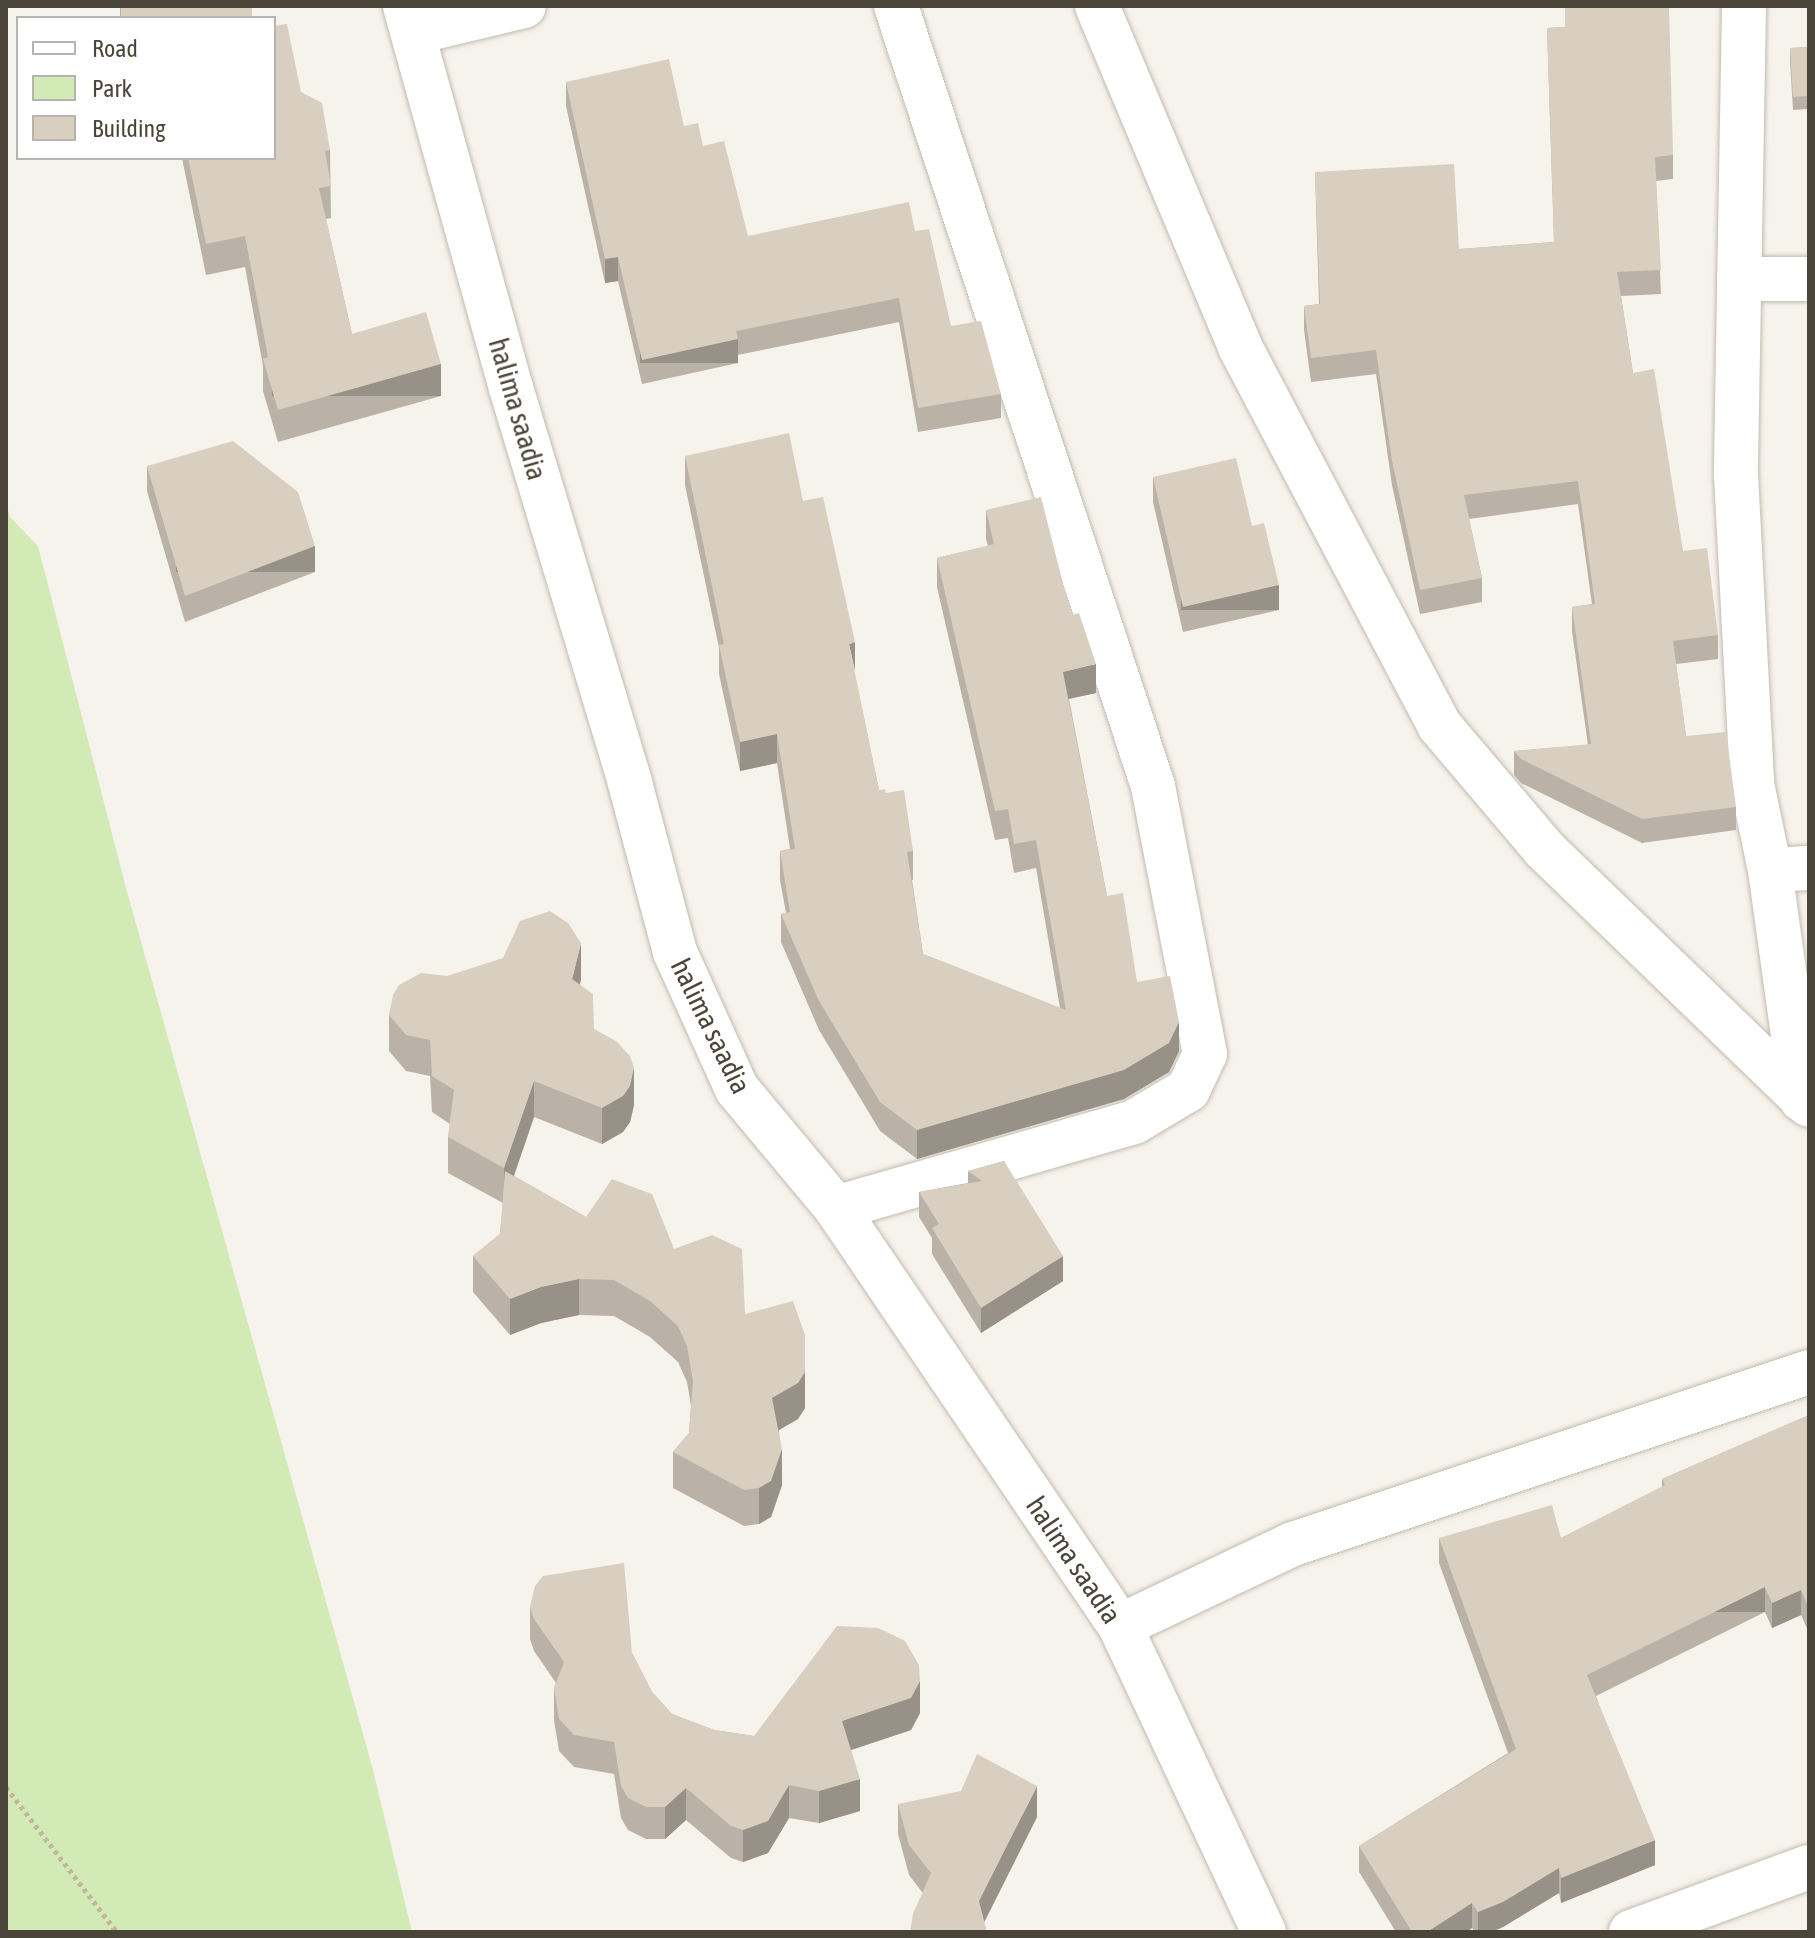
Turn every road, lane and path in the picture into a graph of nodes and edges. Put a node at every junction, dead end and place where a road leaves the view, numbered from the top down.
1 (524, 6) edge
2 (896, 6) edge
3 (1097, 6) edge
4 (1744, 6) edge
5 (410, 19) edge
6 (1739, 279) junction
7 (1809, 279) edge
8 (1789, 869) edge
9 (1806, 1102) edge
10 (836, 1208) junction
11 (1809, 1372) edge
12 (1120, 1626) junction
13 (6, 1787) edge
14 (1809, 1867) edge
15 (117, 1932) edge
16 (1264, 1932) edge
17 (1631, 1932) edge

1 - 5 street
2 - 10 street
3 - 9 street
4 - 6 street
5 - 10 street, halima saadia
6 - 7 street
6 - 8 street
8 - 9 street
10 - 12 street, halima saadia
11 - 12 street
12 - 16 street, halima saadia
13 - 15 path
14 - 17 street

